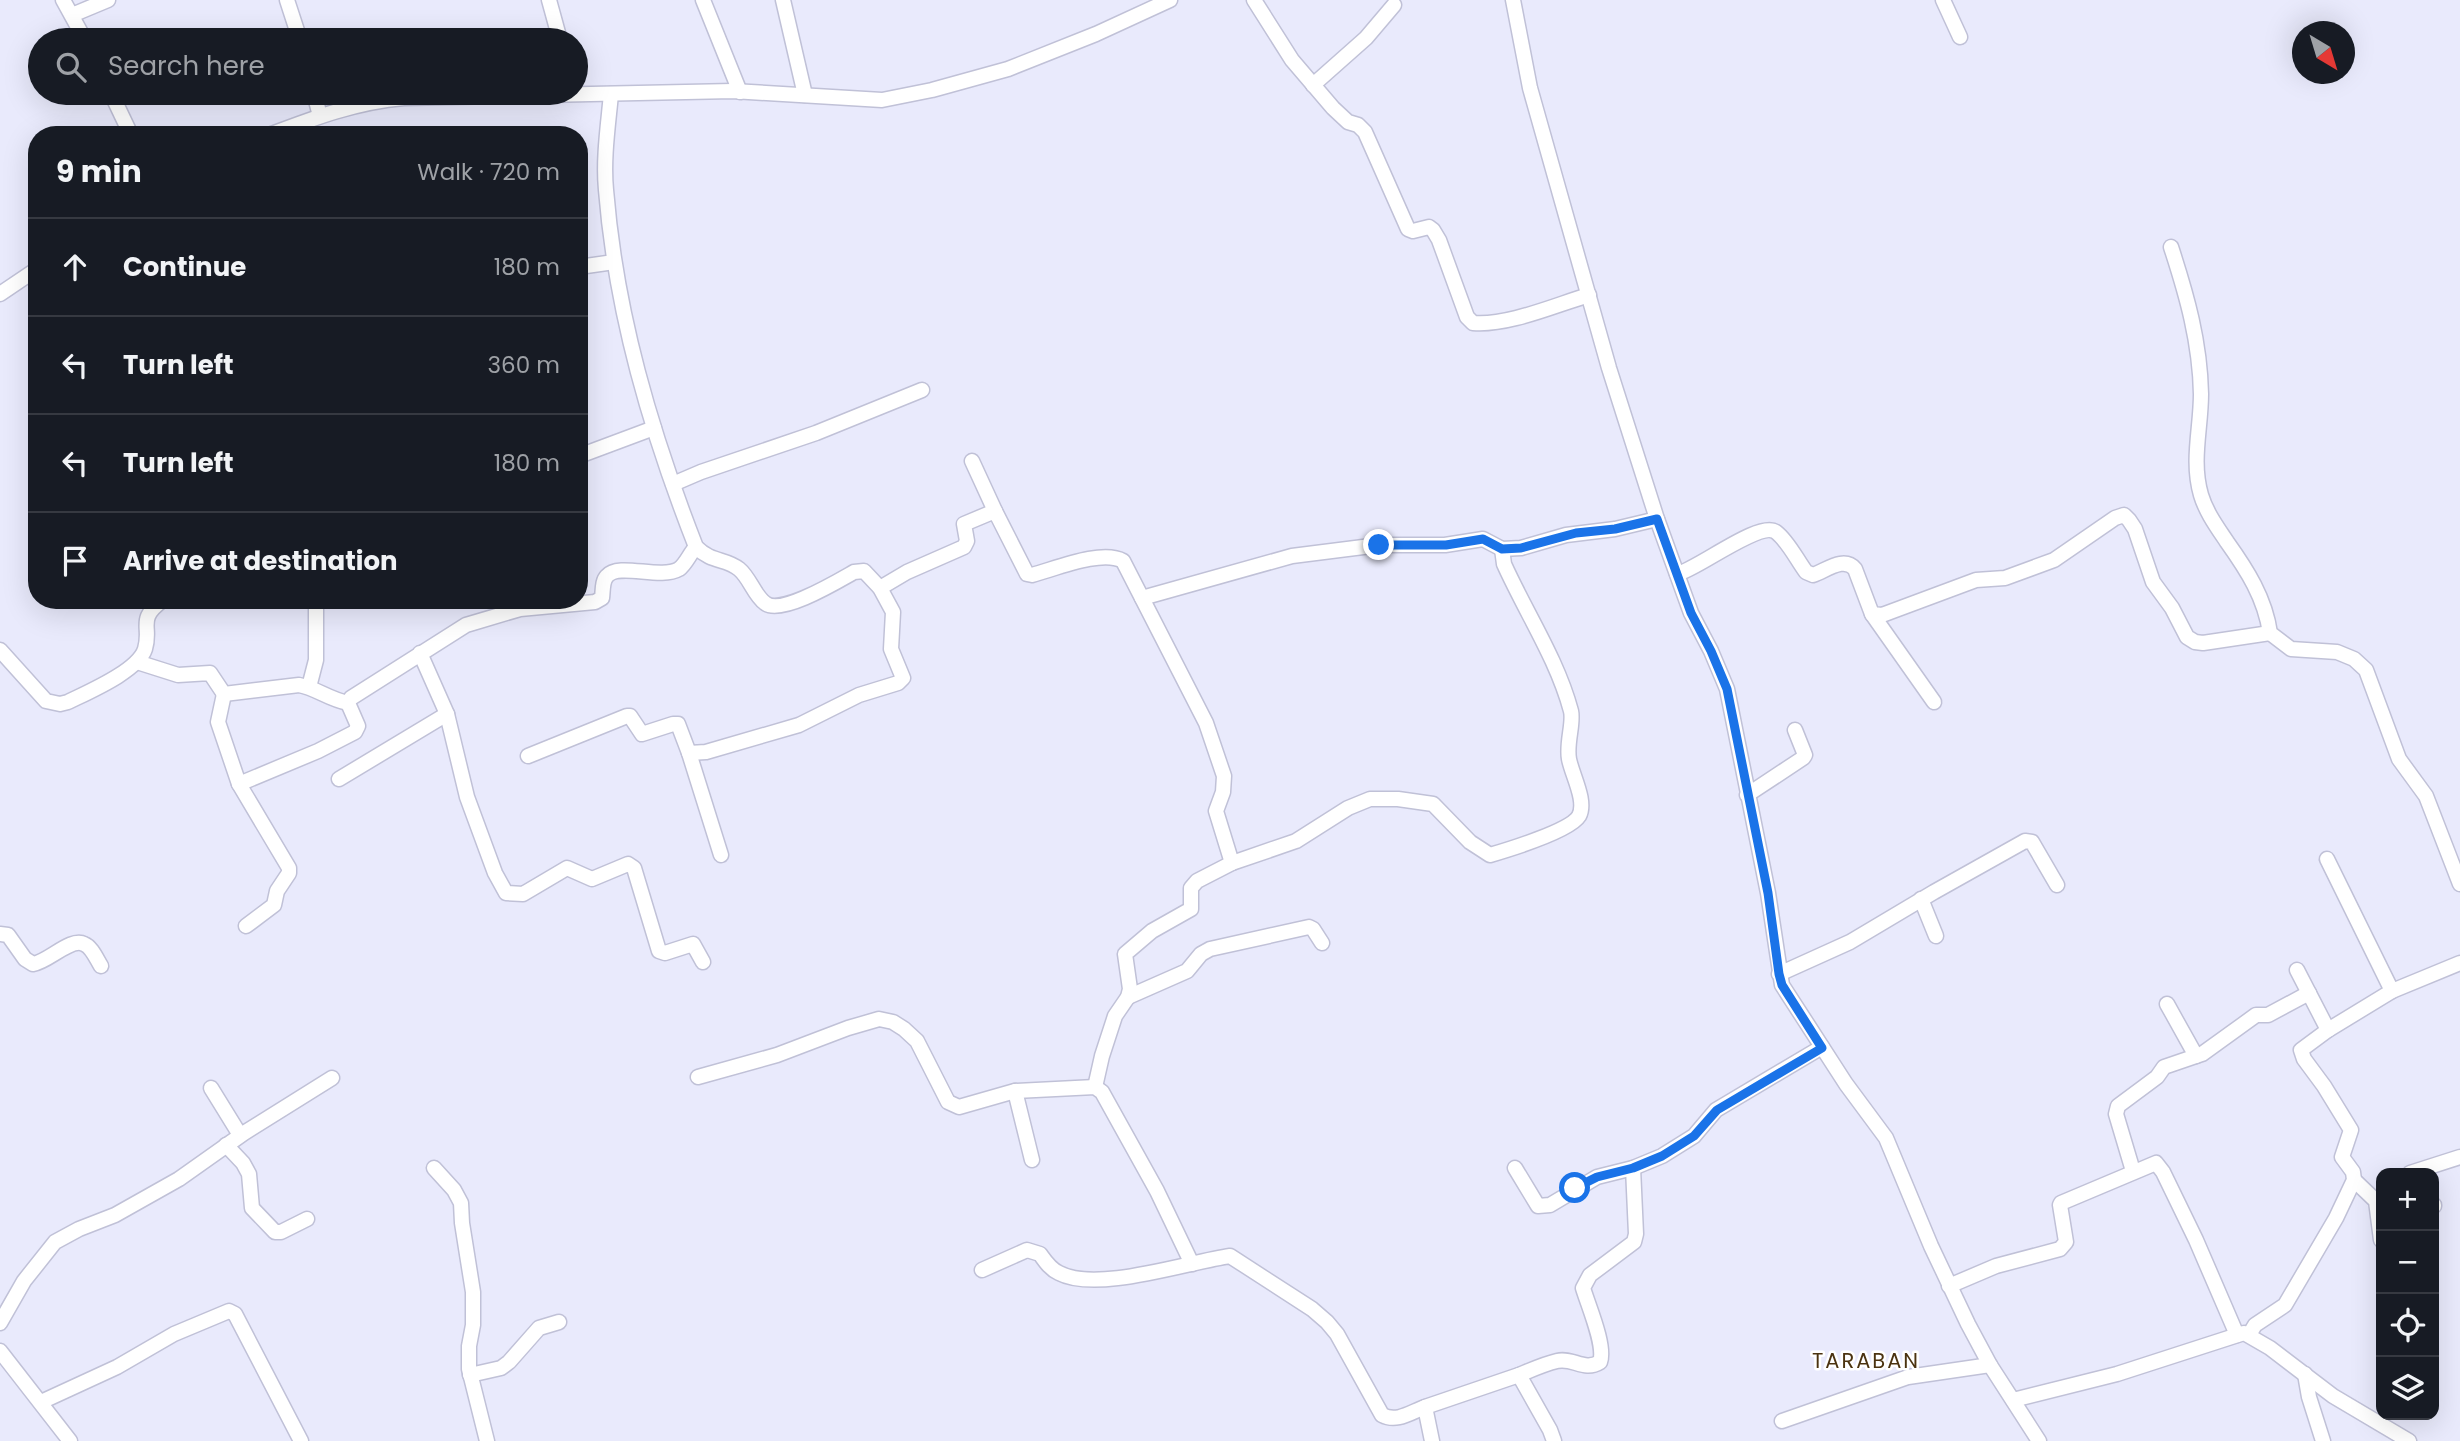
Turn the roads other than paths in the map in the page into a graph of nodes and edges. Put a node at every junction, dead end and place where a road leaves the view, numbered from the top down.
1 (63, 0) edge
2 (108, 0) edge
3 (287, 0) edge
4 (549, 0) edge
5 (703, 0) edge
6 (783, 0) edge
7 (1170, 0) edge
8 (1254, 0) edge
9 (1513, 0) edge
10 (1943, 0) edge
11 (1394, 5) dead end
12 (72, 15) junction
13 (79, 28) edge
14 (296, 28) edge
15 (557, 28) edge
16 (1960, 37) dead end
17 (1314, 85) junction
18 (740, 92) junction
19 (588, 94) edge
20 (611, 94) junction
21 (805, 95) junction
22 (117, 105) edge
23 (317, 105) edge
24 (359, 105) edge
25 (320, 116) junction
26 (127, 126) edge
27 (293, 126) edge
28 (2171, 247) dead end
29 (614, 262) junction
30 (588, 266) edge
31 (28, 275) edge
32 (0, 293) edge
33 (1590, 295) junction
34 (922, 390) dead end
35 (654, 428) junction
36 (588, 453) edge
37 (971, 461) dead end
38 (673, 484) junction
39 (995, 511) junction
40 (1657, 519) junction
41 (696, 547) junction
42 (1502, 549) junction
43 (1677, 574) junction
44 (880, 588) junction
45 (1142, 598) junction
46 (588, 602) edge
47 (152, 609) edge
48 (316, 609) edge
49 (527, 609) edge
50 (1872, 614) junction
51 (2270, 633) junction
52 (0, 650) edge
53 (420, 653) junction
54 (137, 662) junction
55 (309, 687) junction
56 (224, 694) junction
57 (1934, 702) dead end
58 (348, 703) junction
59 (447, 714) junction
60 (1794, 730) dead end
61 (689, 753) junction
62 (528, 756) dead end
63 (339, 779) dead end
64 (239, 784) junction
65 (1747, 795) junction
66 (722, 855) dead end
67 (2327, 859) dead end
68 (1231, 863) junction
69 (2460, 884) edge
70 (2057, 885) dead end
71 (1922, 899) junction
72 (246, 926) dead end
73 (0, 934) edge
74 (1936, 936) dead end
75 (1322, 943) dead end
76 (703, 962) dead end
77 (2460, 963) edge
78 (101, 967) dead end
79 (2297, 970) dead end
80 (1779, 974) junction
81 (2392, 991) junction
82 (2309, 993) junction
83 (1128, 997) junction
84 (2167, 1004) dead end
85 (2328, 1030) junction
86 (1822, 1048) junction
87 (2196, 1056) junction
88 (698, 1077) dead end
89 (332, 1078) dead end
90 (1095, 1087) junction
91 (211, 1088) dead end
92 (1015, 1091) junction
93 (240, 1135) junction
94 (226, 1145) junction
95 (2460, 1157) edge
96 (1032, 1160) dead end
97 (435, 1168) dead end
98 (1515, 1168) dead end
99 (1633, 1168) junction
100 (2429, 1168) edge
101 (2133, 1171) junction
102 (2354, 1180) junction
103 (2376, 1196) edge
104 (306, 1219) dead end
105 (1192, 1264) junction
106 (982, 1270) dead end
107 (1949, 1286) junction
108 (559, 1322) dead end
109 (0, 1323) edge
110 (2243, 1335) junction
111 (0, 1351) edge
112 (1990, 1365) junction
113 (2305, 1374) junction
114 (470, 1375) junction
115 (1519, 1375) junction
116 (2013, 1400) junction
117 (41, 1402) junction
118 (1425, 1407) junction
119 (1782, 1421) dead end
120 (70, 1441) edge
121 (300, 1441) edge
122 (486, 1441) edge
123 (1432, 1441) edge
124 (1554, 1441) edge
125 (2039, 1441) edge
126 (2323, 1441) edge
127 (2409, 1441) edge

1 - 12 street
2 - 12 street
3 - 14 street
4 - 15 street
5 - 18 street
6 - 21 street
7 - 21 street
8 - 17 street
9 - 33 street
10 - 16 street
11 - 17 street
12 - 13 street
17 - 33 street
18 - 20 street
18 - 21 street
19 - 20 street
20 - 29 street
22 - 26 street
23 - 25 street
24 - 25 street
25 - 27 street
28 - 51 street
29 - 30 street
29 - 35 street
31 - 32 street
33 - 40 street
34 - 38 street
35 - 36 street
35 - 38 street
37 - 39 street
38 - 41 street
39 - 44 street
39 - 45 street
40 - 42 street
40 - 43 street
41 - 44 street
41 - 46 street
42 - 45 street
42 - 68 street
43 - 50 street
43 - 65 street
44 - 61 street
45 - 68 street
47 - 54 street
48 - 55 street
49 - 53 street
50 - 51 street
50 - 57 street
51 - 69 street
52 - 54 street
53 - 58 street
53 - 59 street
54 - 56 street
55 - 56 street
55 - 58 street
56 - 64 street
58 - 64 street
59 - 63 street
59 - 76 street
60 - 65 street
61 - 62 street
61 - 66 street
64 - 72 street
65 - 80 street
67 - 81 street
68 - 83 street
70 - 71 street
71 - 74 street
71 - 80 street
73 - 78 street
75 - 83 street
77 - 81 street
79 - 82 street
80 - 86 street
81 - 85 street
82 - 85 street
82 - 87 street
83 - 90 street
84 - 87 street
85 - 102 street
86 - 99 street
86 - 107 street
87 - 101 street
88 - 92 street
89 - 93 street
90 - 92 street
90 - 105 street
91 - 93 street
92 - 96 street
93 - 94 street
94 - 104 street
94 - 109 street
95 - 100 street
97 - 114 street
98 - 99 street
99 - 115 street
101 - 107 street
101 - 110 street
102 - 103 street
102 - 110 street
105 - 106 street
105 - 118 street
107 - 112 street
108 - 114 street
110 - 113 street
110 - 116 street
111 - 117 street
112 - 116 street
112 - 119 street
113 - 126 street
113 - 127 street
114 - 122 street
115 - 118 street
115 - 124 street
116 - 125 street
117 - 120 street
117 - 121 street
118 - 123 street

